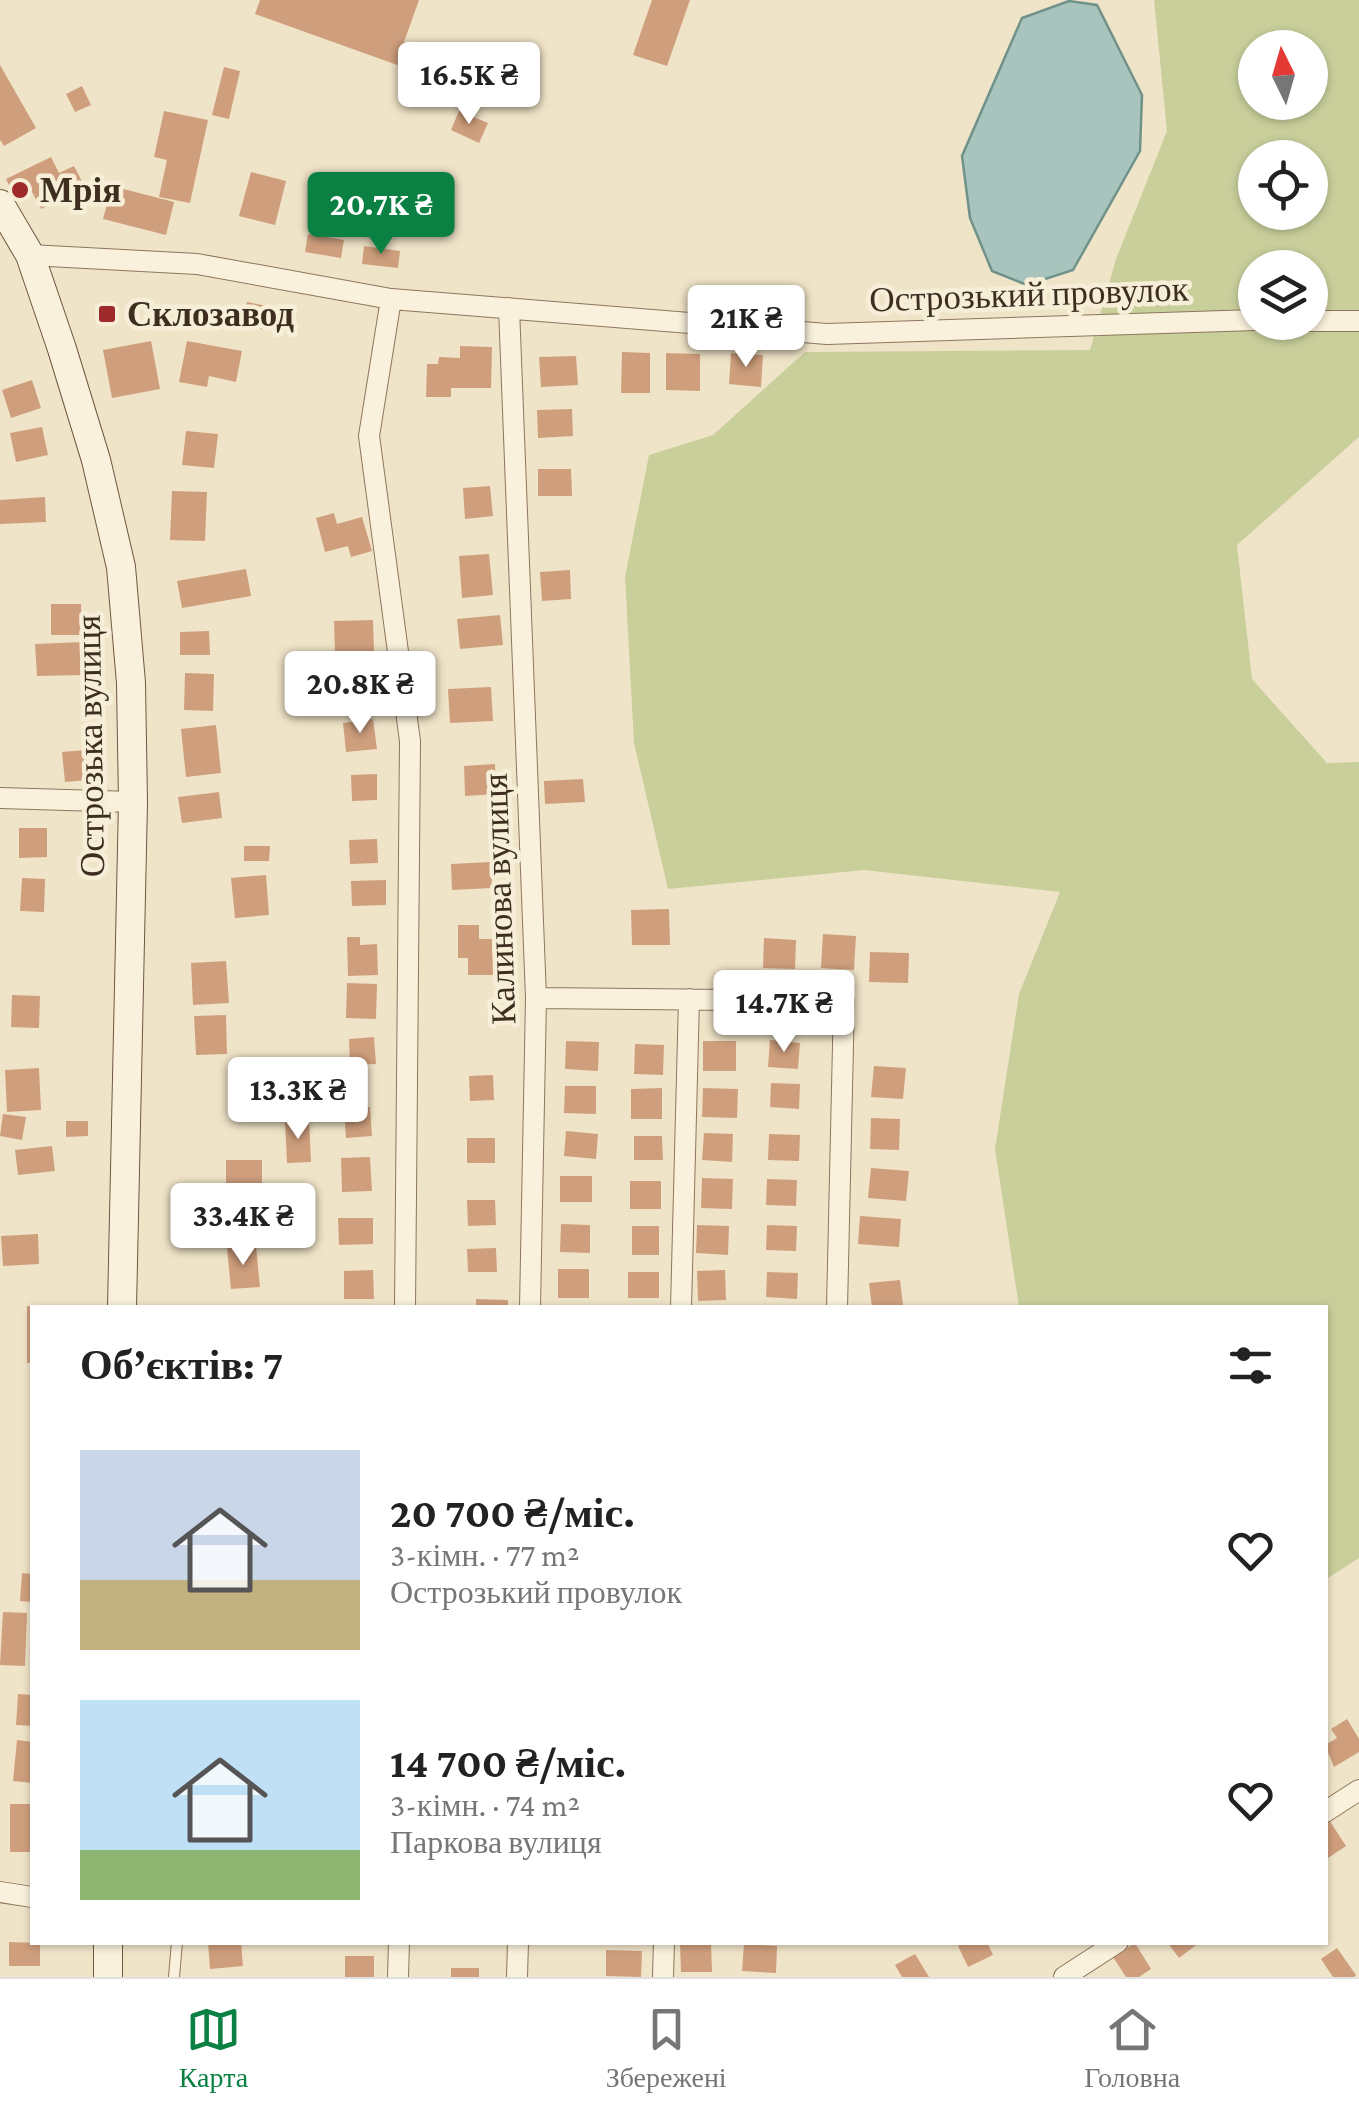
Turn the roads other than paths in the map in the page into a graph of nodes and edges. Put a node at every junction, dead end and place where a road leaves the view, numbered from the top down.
1 (0, 204) edge
2 (30, 255) junction
3 (392, 298) junction
4 (509, 308) junction
5 (1238, 321) edge
6 (1328, 321) edge
7 (1359, 321) edge
8 (0, 798) edge
9 (133, 802) junction
10 (536, 998) junction
11 (689, 998) junction
12 (122, 1305) edge
13 (405, 1305) edge
14 (530, 1305) edge
15 (681, 1305) edge
16 (837, 1305) edge
17 (1359, 1790) edge
18 (1328, 1810) edge
19 (0, 1892) edge
20 (30, 1897) edge
21 (108, 1945) edge
22 (177, 1945) edge
23 (398, 1945) edge
24 (518, 1945) edge
25 (664, 1945) edge
26 (1113, 1945) edge
27 (108, 1977) edge
28 (174, 1977) edge
29 (398, 1977) edge
30 (517, 1977) edge
31 (662, 1977) edge
32 (1064, 1977) edge

1 - 2 main road, Острозька вулиця
2 - 3 street, Острозький провулок
2 - 9 main road, Острозька вулиця
3 - 4 street, Острозький провулок
3 - 13 street
4 - 5 street, Острозький провулок
4 - 10 street, Калинова вулиця
6 - 7 street
8 - 9 street
9 - 12 main road, Острозька вулиця
10 - 11 street
10 - 14 street, Калинова вулиця
11 - 15 street
11 - 16 street
17 - 18 street
19 - 20 street
21 - 27 main road
22 - 28 lane
23 - 29 street
24 - 30 street
25 - 31 street
26 - 32 street

